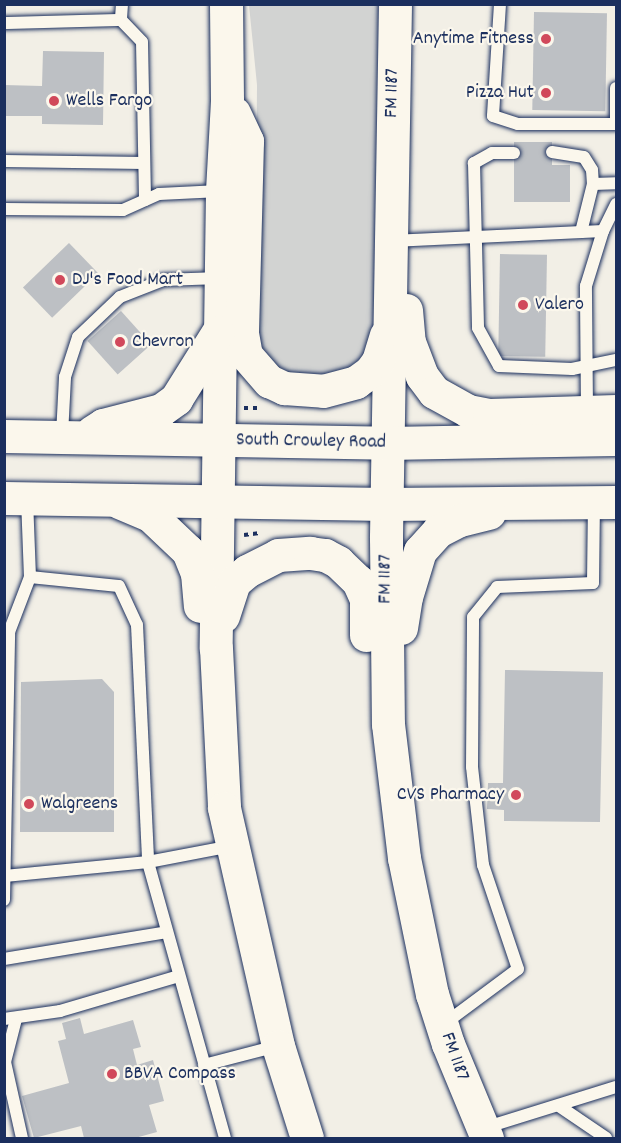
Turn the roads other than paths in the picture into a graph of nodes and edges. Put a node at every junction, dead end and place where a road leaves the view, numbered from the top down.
1 (122, 4) edge
2 (226, 4) edge
3 (395, 4) edge
4 (412, 4) edge
5 (500, 4) edge
6 (121, 20) junction
7 (4, 23) edge
8 (616, 88) edge
9 (227, 101) junction
10 (552, 152) dead end
11 (514, 153) dead end
12 (4, 161) edge
13 (144, 163) junction
14 (616, 183) edge
15 (593, 184) junction
16 (222, 191) junction
17 (145, 200) junction
18 (616, 204) edge
19 (4, 209) edge
20 (603, 231) junction
21 (581, 232) junction
22 (474, 236) junction
23 (399, 240) junction
24 (221, 278) junction
25 (390, 314) junction
26 (220, 328) junction
27 (616, 360) edge
28 (585, 364) junction
29 (597, 425) edge
30 (4, 436) edge
31 (72, 438) junction
32 (217, 440) junction
33 (387, 443) junction
34 (16, 498) edge
35 (109, 498) junction
36 (217, 501) junction
37 (605, 502) edge
38 (521, 503) junction
39 (386, 504) junction
40 (30, 577) junction
41 (216, 648) junction
42 (386, 658) junction
43 (224, 808) junction
44 (234, 846) junction
45 (148, 862) junction
46 (5, 876) edge
47 (4, 900) edge
48 (167, 932) junction
49 (4, 959) edge
50 (179, 976) junction
51 (10, 1019) edge
52 (445, 1034) junction
53 (278, 1046) junction
54 (204, 1065) junction
55 (616, 1087) edge
56 (560, 1106) junction
57 (486, 1133) edge
58 (22, 1138) edge
59 (225, 1138) edge
60 (307, 1138) edge
61 (606, 1138) edge

1 - 6 lane
2 - 9 main road
3 - 23 main road, FM 1187 / FM 1187
4 - 23 main road
5 - 8 lane
6 - 7 lane
6 - 13 lane
9 - 16 main road
9 - 25 main road
10 - 15 lane
11 - 22 lane
12 - 13 lane
13 - 17 lane
14 - 15 lane
15 - 21 lane
16 - 17 lane
16 - 24 main road
17 - 19 lane
18 - 20 lane
20 - 21 lane
20 - 28 lane
21 - 22 lane
22 - 23 lane
22 - 28 lane
23 - 25 main road, FM 1187 / FM 1187
23 - 29 main road
24 - 26 main road
24 - 31 lane
25 - 33 main road, FM 1187 / FM 1187
26 - 31 main road
26 - 32 main road
27 - 28 lane
28 - 29 lane
29 - 33 main road, South Crowley Road
30 - 31 main road, South Crowley Road
31 - 32 main road, South Crowley Road
32 - 33 main road, South Crowley Road
32 - 36 main road
33 - 39 main road, FM 1187 / FM 1187
34 - 35 main road
34 - 40 lane
35 - 36 main road
35 - 43 main road
36 - 39 main road
36 - 41 main road
37 - 38 main road
37 - 52 lane
38 - 39 main road
38 - 42 main road
39 - 42 main road, FM 1187 / FM 1187
40 - 45 lane
40 - 46 lane
41 - 43 main road
41 - 52 main road
42 - 52 main road, FM 1187 / FM 1187
43 - 44 main road
44 - 45 lane
44 - 53 main road
45 - 46 lane
45 - 48 lane
46 - 47 lane
48 - 49 lane
48 - 50 lane
50 - 51 lane
50 - 54 lane
51 - 58 lane
52 - 57 main road, FM 1187 / FM 1187
53 - 54 lane
53 - 60 main road
54 - 59 lane
55 - 56 lane
56 - 57 lane
56 - 61 lane

